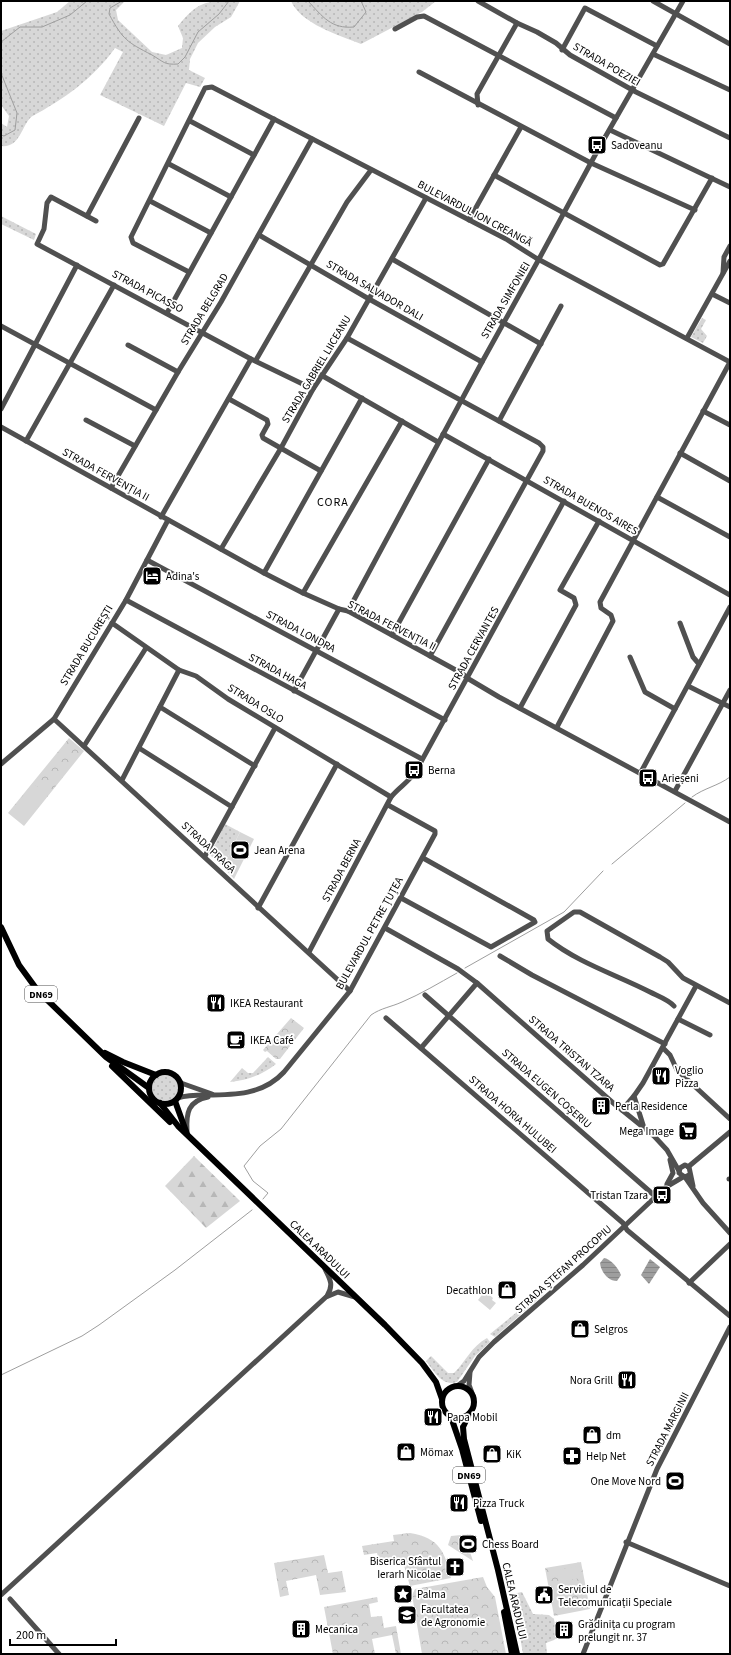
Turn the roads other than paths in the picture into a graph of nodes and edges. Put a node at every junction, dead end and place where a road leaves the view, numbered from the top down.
1 (478, 1) edge
2 (653, 1) edge
3 (682, 1) edge
4 (676, 13) junction
5 (517, 23) junction
6 (394, 29) dead end
7 (730, 44) edge
8 (657, 46) junction
9 (562, 50) junction
10 (653, 54) junction
11 (499, 56) junction
12 (419, 72) dead end
13 (632, 90) junction
14 (730, 90) edge
15 (478, 105) junction
16 (139, 118) dead end
17 (616, 118) junction
18 (274, 119) junction
19 (190, 121) junction
20 (521, 127) junction
21 (610, 130) junction
22 (730, 138) edge
23 (312, 139) junction
24 (254, 155) junction
25 (591, 163) junction
26 (169, 164) junction
27 (370, 170) junction
28 (494, 175) junction
29 (712, 178) junction
30 (730, 187) edge
31 (231, 197) junction
32 (426, 198) junction
33 (150, 201) junction
34 (695, 210) junction
35 (564, 213) junction
36 (87, 216) junction
37 (469, 220) junction
38 (96, 221) dead end
39 (211, 233) junction
40 (259, 235) junction
41 (730, 246) edge
42 (392, 259) junction
43 (540, 259) junction
44 (730, 261) edge
45 (76, 265) junction
46 (311, 265) junction
47 (189, 272) junction
48 (722, 275) junction
49 (114, 285) junction
50 (712, 294) junction
51 (369, 299) junction
52 (730, 304) edge
53 (561, 306) dead end
54 (167, 313) junction
55 (504, 322) junction
56 (1, 326) edge
57 (203, 332) junction
58 (347, 338) junction
59 (687, 338) junction
60 (35, 343) junction
61 (541, 344) junction
62 (128, 345) dead end
63 (254, 359) junction
64 (482, 362) junction
65 (730, 362) edge
66 (70, 363) junction
67 (178, 372) junction
68 (321, 375) junction
69 (313, 389) junction
70 (362, 398) junction
71 (229, 399) junction
72 (461, 400) junction
73 (1, 409) edge
74 (156, 410) junction
75 (703, 411) junction
76 (86, 420) dead end
77 (402, 421) junction
78 (499, 421) junction
79 (730, 425) edge
80 (1, 427) edge
81 (443, 434) junction
82 (26, 441) junction
83 (438, 442) junction
84 (135, 446) junction
85 (281, 448) junction
86 (680, 453) junction
87 (489, 459) junction
88 (321, 471) junction
89 (527, 480) junction
90 (730, 481) edge
91 (111, 488) junction
92 (657, 497) junction
93 (564, 502) junction
94 (161, 517) junction
95 (168, 520) junction
96 (599, 521) junction
97 (730, 537) edge
98 (633, 541) junction
99 (221, 549) junction
100 (148, 560) junction
101 (264, 573) junction
102 (303, 593) junction
103 (730, 595) edge
104 (126, 600) junction
105 (730, 607) edge
106 (339, 609) junction
107 (348, 611) junction
108 (112, 623) junction
109 (680, 623) dead end
110 (392, 635) junction
111 (146, 648) junction
112 (316, 651) junction
113 (430, 656) junction
114 (630, 657) dead end
115 (699, 664) junction
116 (179, 670) junction
117 (467, 678) junction
118 (688, 686) junction
119 (730, 690) edge
120 (294, 691) junction
121 (722, 704) junction
122 (160, 707) junction
123 (730, 707) edge
124 (520, 708) junction
125 (675, 709) junction
126 (54, 719) junction
127 (444, 720) junction
128 (557, 727) junction
129 (275, 728) junction
130 (84, 746) junction
131 (139, 748) junction
132 (422, 760) junction
133 (1, 764) edge
134 (337, 764) junction
135 (255, 766) junction
136 (641, 772) junction
137 (122, 780) junction
138 (675, 791) junction
139 (391, 797) junction
140 (388, 805) junction
141 (232, 807) junction
142 (730, 822) edge
143 (205, 856) junction
144 (423, 858) junction
145 (401, 898) junction
146 (258, 908) junction
147 (1, 927) edge
148 (385, 928) junction
149 (309, 952) junction
150 (500, 956) dead end
151 (477, 983) junction
152 (696, 986) junction
153 (350, 991) junction
154 (425, 996) dead end
155 (730, 1003) edge
156 (683, 1010) junction
157 (450, 1016) junction
158 (386, 1018) dead end
159 (678, 1019) junction
160 (710, 1035) dead end
161 (664, 1046) junction
162 (421, 1048) junction
163 (99, 1049) junction
164 (156, 1075) junction
165 (181, 1083) junction
166 (149, 1088) junction
167 (214, 1095) junction
168 (634, 1096) junction
169 (177, 1100) junction
170 (160, 1104) junction
171 (622, 1110) junction
172 (730, 1119) edge
173 (644, 1128) junction
174 (730, 1132) edge
175 (187, 1134) junction
176 (667, 1150) junction
177 (684, 1172) junction
178 (668, 1185) junction
179 (694, 1189) junction
180 (655, 1196) junction
181 (625, 1226) junction
182 (730, 1233) edge
183 (730, 1244) edge
184 (325, 1268) junction
185 (689, 1283) junction
186 (326, 1297) junction
187 (356, 1297) junction
188 (730, 1316) edge
189 (730, 1327) edge
190 (470, 1371) junction
191 (436, 1382) junction
192 (455, 1387) junction
193 (472, 1394) junction
194 (442, 1399) junction
195 (469, 1414) junction
196 (451, 1417) junction
197 (626, 1542) junction
198 (730, 1586) edge
199 (1, 1595) edge
200 (10, 1598) dead end
201 (59, 1654) edge
202 (512, 1654) edge
203 (517, 1654) edge
204 (583, 1654) edge

1 - 5 street, STRADA POEZIEI
2 - 4 street
3 - 4 street, STRADA SIMFONIEI
4 - 7 street
4 - 8 street, STRADA SIMFONIEI
5 - 9 street, STRADA POEZIEI
5 - 11 street
6 - 11 street
8 - 9 street
8 - 10 street, STRADA SIMFONIEI
9 - 13 street, STRADA POEZIEI
10 - 13 street, STRADA SIMFONIEI
10 - 14 street
11 - 15 street
11 - 17 street
12 - 15 street
13 - 17 street, STRADA SIMFONIEI
13 - 22 street, STRADA POEZIEI
15 - 20 street
16 - 36 street
17 - 21 street, STRADA SIMFONIEI
18 - 19 street, BULEVARDUL ION CREANGĂ
18 - 23 street, BULEVARDUL ION CREANGĂ
18 - 24 street
19 - 24 street
19 - 26 street
20 - 25 street
20 - 28 street
21 - 25 street, STRADA SIMFONIEI
21 - 29 street
23 - 27 street, BULEVARDUL ION CREANGĂ
23 - 40 street, STRADA BELGRAD
24 - 31 street
25 - 34 street
25 - 35 street, STRADA SIMFONIEI
26 - 31 street
26 - 33 street
27 - 32 street, BULEVARDUL ION CREANGĂ
27 - 46 street
28 - 35 street
28 - 37 street
29 - 30 street
29 - 34 street
31 - 39 street
32 - 37 street, BULEVARDUL ION CREANGĂ
32 - 42 street, STRADA GABRIEL LIICEANU
33 - 39 street
33 - 47 street
34 - 35 street
35 - 43 street, STRADA SIMFONIEI
36 - 38 street
36 - 45 street, STRADA PICASSO
37 - 43 street, BULEVARDUL ION CREANGĂ
39 - 47 street
40 - 46 street, STRADA SALVADOR DALI
40 - 57 street, STRADA BELGRAD
41 - 48 street
42 - 51 street, STRADA GABRIEL LIICEANU
42 - 55 street
43 - 55 street, STRADA SIMFONIEI
43 - 59 street, BULEVARDUL ION CREANGĂ
44 - 48 street
45 - 49 street, STRADA PICASSO
45 - 60 street
46 - 51 street, STRADA SALVADOR DALI
46 - 63 street
47 - 54 street
48 - 50 street
49 - 54 street, STRADA PICASSO
49 - 66 street
50 - 52 street
50 - 59 street
51 - 58 street, STRADA GABRIEL LIICEANU
51 - 64 street, STRADA SALVADOR DALI
53 - 61 street
54 - 57 street, STRADA PICASSO
55 - 61 street
55 - 64 street, STRADA SIMFONIEI
56 - 60 street
57 - 63 street, STRADA PICASSO
57 - 67 street, STRADA BELGRAD
58 - 68 street, STRADA GABRIEL LIICEANU
58 - 72 street
59 - 65 street, BULEVARDUL ION CREANGĂ
60 - 66 street
60 - 73 street
61 - 78 street
62 - 67 street
63 - 69 street, STRADA PICASSO
63 - 71 street
64 - 72 street, STRADA SIMFONIEI
65 - 75 street
66 - 74 street
66 - 82 street
67 - 74 street, STRADA BELGRAD
68 - 69 street, STRADA GABRIEL LIICEANU
68 - 70 street
69 - 85 street, STRADA GABRIEL LIICEANU
70 - 77 street
70 - 88 street
71 - 85 street
71 - 94 street
72 - 78 street
72 - 81 street, STRADA SIMFONIEI
74 - 84 street, STRADA BELGRAD
75 - 79 street
75 - 86 street
76 - 84 street
77 - 83 street
77 - 102 street
78 - 89 street
80 - 82 street, STRADA FERVENȚIA II
81 - 83 street, STRADA SIMFONIEI
81 - 87 street, STRADA BUENOS AIRES
82 - 91 street, STRADA FERVENȚIA II
83 - 107 street, STRADA SIMFONIEI
84 - 91 street, STRADA BELGRAD
85 - 88 street
85 - 99 street, STRADA GABRIEL LIICEANU
86 - 90 street
86 - 92 street
87 - 89 street, STRADA BUENOS AIRES
87 - 110 street
88 - 101 street
89 - 93 street, STRADA BUENOS AIRES
89 - 113 street
91 - 94 street, STRADA FERVENȚIA II
92 - 97 street
92 - 98 street
93 - 96 street, STRADA BUENOS AIRES
93 - 117 street, STRADA CERVANTES
94 - 95 street, STRADA FERVENȚIA II
95 - 99 street, STRADA FERVENȚIA II
95 - 100 street, STRADA BUCUREȘTI
96 - 98 street, STRADA BUENOS AIRES
96 - 124 street
98 - 103 street, STRADA BUENOS AIRES
98 - 128 street
99 - 101 street, STRADA FERVENȚIA II
100 - 104 street, STRADA BUCUREȘTI
100 - 112 street, STRADA LONDRA
101 - 102 street, STRADA FERVENȚIA II
102 - 106 street, STRADA FERVENȚIA II
104 - 108 street, STRADA BUCUREȘTI
104 - 120 street, STRADA HAGA
105 - 115 street
106 - 107 street, STRADA FERVENȚIA II
106 - 112 street
107 - 110 street, STRADA FERVENȚIA II
108 - 111 street, STRADA OSLO
108 - 126 street, STRADA BUCUREȘTI
109 - 115 street
110 - 113 street, STRADA FERVENȚIA II
111 - 116 street, STRADA OSLO
111 - 130 street
112 - 120 street
112 - 127 street, STRADA LONDRA
113 - 117 street, STRADA FERVENȚIA II
114 - 125 street
115 - 118 street
116 - 122 street
116 - 129 street, STRADA OSLO
117 - 124 street, STRADA FERVENȚIA II
117 - 127 street, STRADA CERVANTES
118 - 121 street
118 - 125 street
119 - 121 street
120 - 132 street, STRADA HAGA
121 - 123 street
121 - 138 street
122 - 131 street
122 - 135 street
124 - 128 street, STRADA FERVENȚIA II
125 - 136 street
126 - 130 street, STRADA PRAGA
126 - 133 street, STRADA BUCUREȘTI
127 - 132 street, STRADA CERVANTES
128 - 136 street, STRADA FERVENȚIA II
129 - 134 street, STRADA OSLO
129 - 135 street
130 - 137 street, STRADA PRAGA
131 - 137 street
131 - 141 street
132 - 139 street, STRADA CERVANTES
134 - 139 street, STRADA OSLO
134 - 146 street
135 - 141 street
136 - 138 street, STRADA FERVENȚIA II
137 - 143 street, STRADA PRAGA
138 - 142 street, STRADA FERVENȚIA II
139 - 140 street, STRADA BERNA
140 - 144 street, BULEVARDUL PETRE ȚUȚEA
140 - 149 street, STRADA BERNA
141 - 143 street
143 - 146 street, STRADA PRAGA
144 - 145 street, BULEVARDUL PETRE ȚUȚEA
144 - 145 street
145 - 148 street, BULEVARDUL PETRE ȚUȚEA
146 - 149 street, STRADA PRAGA
147 - 163 main road, DN69
148 - 151 street, STRADA TRISTAN TZARA
148 - 153 street, BULEVARDUL PETRE ȚUȚEA
149 - 153 street, STRADA PRAGA
150 - 161 street
151 - 157 street
151 - 171 street, STRADA TRISTAN TZARA
152 - 155 street
152 - 156 street
152 - 156 street
153 - 167 street, BULEVARDUL PETRE ȚUȚEA
154 - 157 street, STRADA EUGEN COȘERIU
156 - 159 street
157 - 162 street
157 - 180 street, STRADA EUGEN COȘERIU
158 - 162 street, STRADA HORIA HULUBEI
159 - 160 street
159 - 161 street
161 - 168 street
161 - 172 street
162 - 181 street, STRADA HORIA HULUBEI
163 - 164 main road, DN69
163 - 166 main road, DN69
163 - 175 main road, DN69
164 - 165 main road, DN69
164 - 166 main road
165 - 167 street, BULEVARDUL PETRE ȚUȚEA
165 - 169 main road
166 - 170 main road, DN69
167 - 169 street, BULEVARDUL PETRE ȚUȚEA
167 - 175 street
168 - 171 street
168 - 173 street
169 - 170 main road
169 - 175 main road, CALEA ARADULUI / DN69
170 - 175 main road, CALEA ARADULUI / DN69
171 - 173 street, STRADA TRISTAN TZARA
173 - 176 street, STRADA TRISTAN TZARA
174 - 177 street
175 - 184 main road, CALEA ARADULUI / DN69
176 - 177 street, STRADA TRISTAN TZARA
176 - 178 street
177 - 178 street, STRADA ȘTEFAN PROCOPIU
177 - 179 street, STRADA TRISTAN TZARA
178 - 179 street
178 - 180 street, STRADA ȘTEFAN PROCOPIU
179 - 182 street, STRADA TRISTAN TZARA
180 - 181 street, STRADA ȘTEFAN PROCOPIU
181 - 185 street
181 - 190 street, STRADA ȘTEFAN PROCOPIU
183 - 185 street
184 - 186 street
184 - 187 main road, CALEA ARADULUI / DN69
185 - 188 street
186 - 187 street
186 - 199 street
187 - 191 main road, CALEA ARADULUI / DN69
189 - 197 street, STRADA MARGINII
190 - 192 street, STRADA ȘTEFAN PROCOPIU
190 - 193 street
191 - 192 main road
191 - 194 main road, CALEA ARADULUI / DN69
192 - 193 main road
192 - 194 main road
193 - 195 main road, DN69
194 - 196 main road, DN69
195 - 196 main road
195 - 203 main road, CALEA ARADULUI / DN69
196 - 202 main road, CALEA ARADULUI / DN69
197 - 198 street
197 - 204 street, STRADA MARGINII
200 - 201 street

